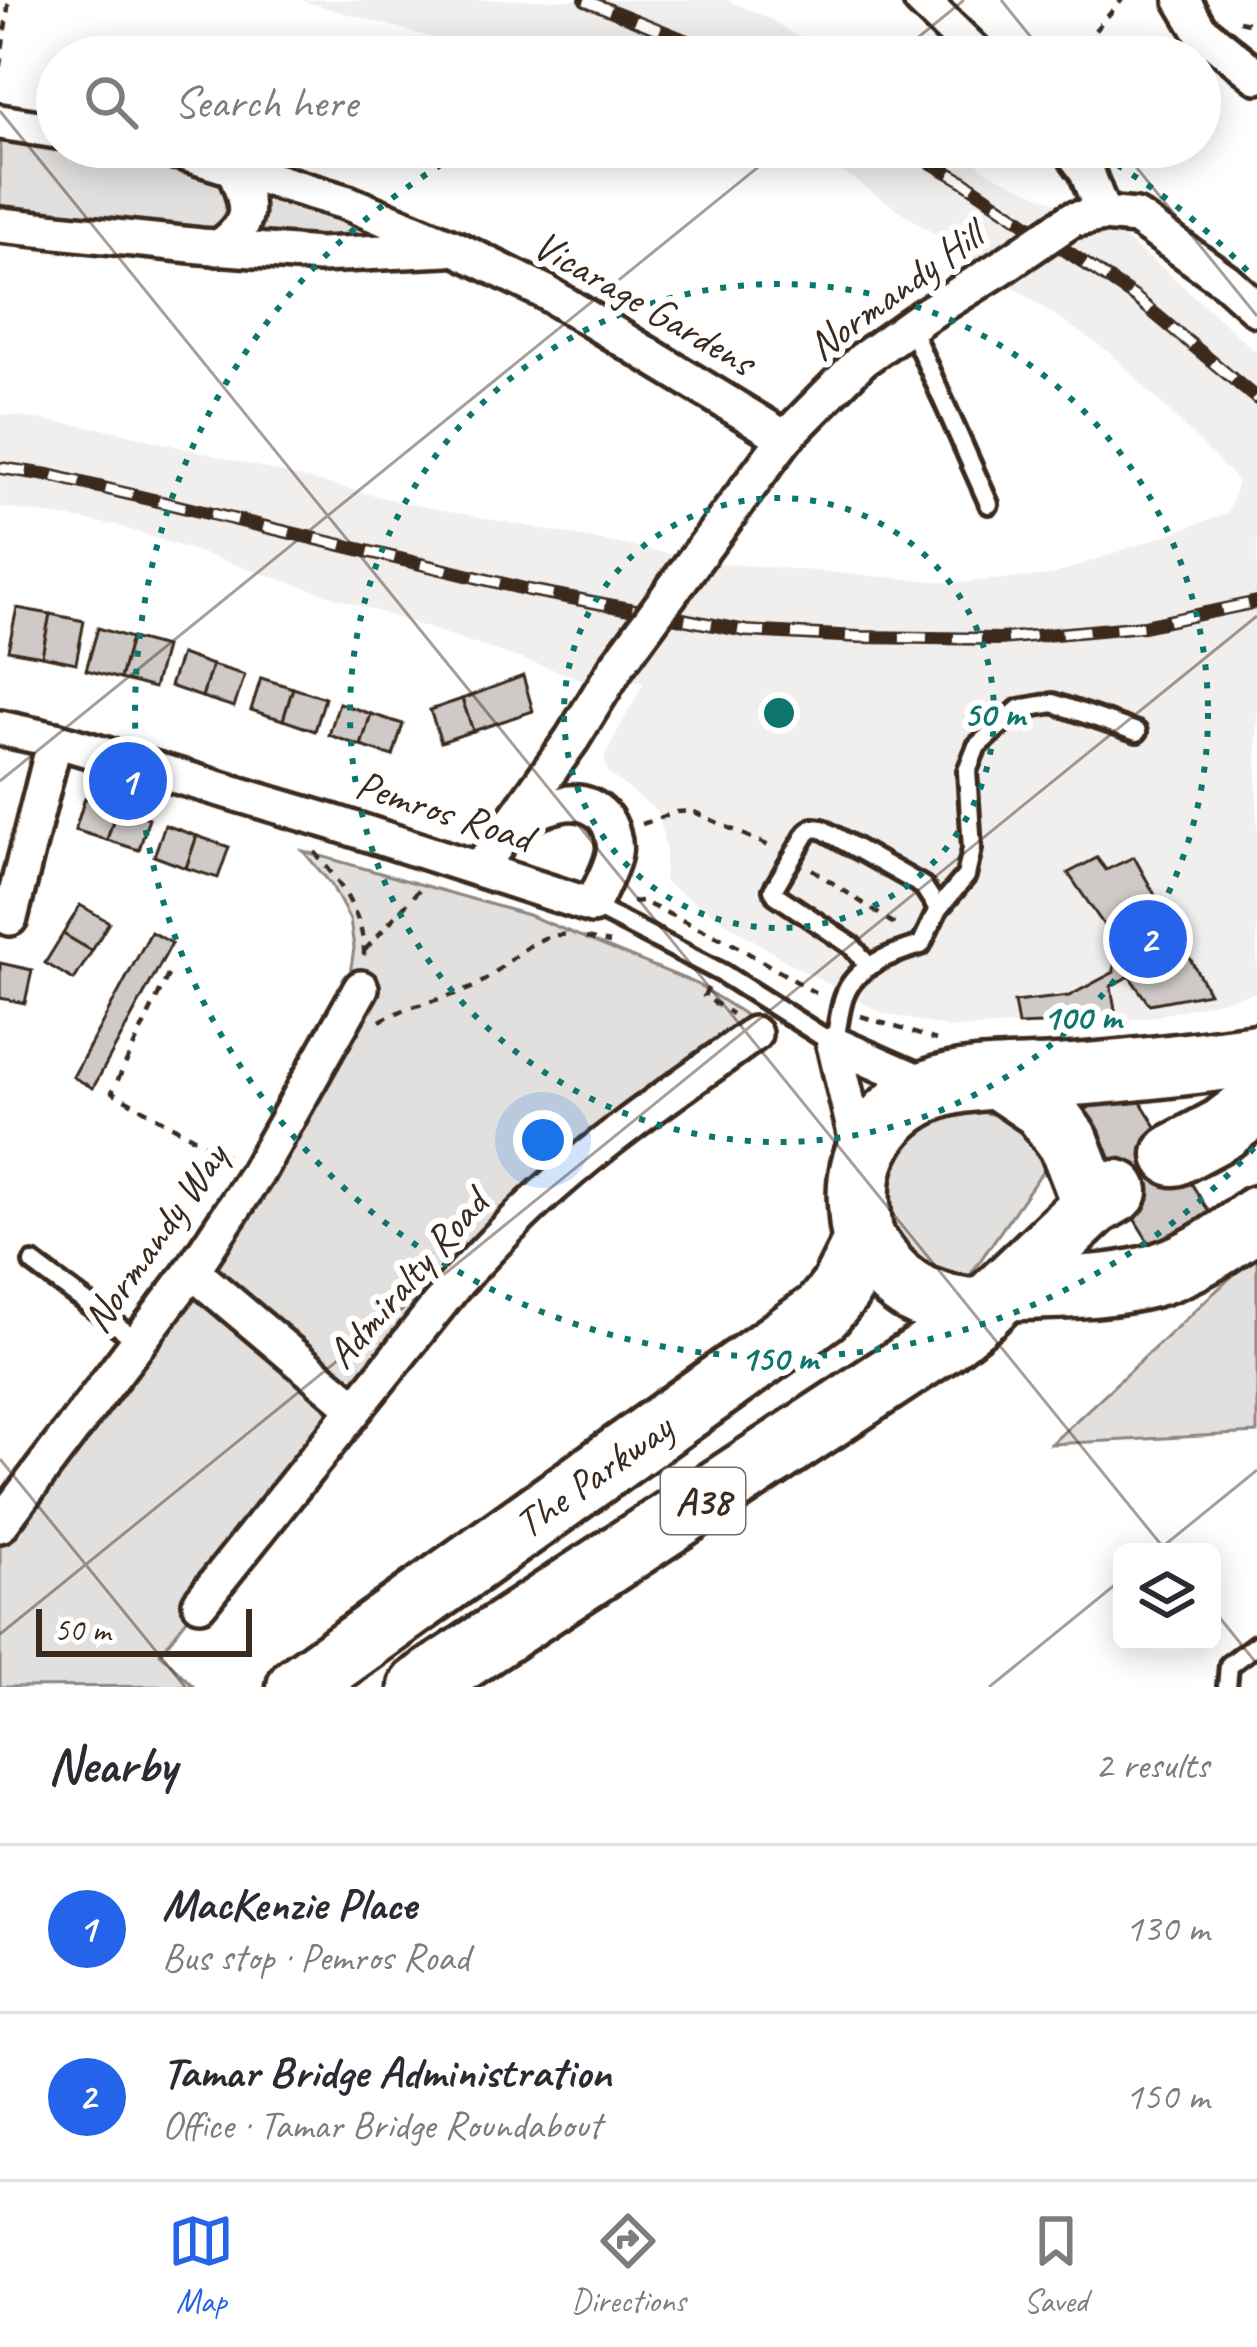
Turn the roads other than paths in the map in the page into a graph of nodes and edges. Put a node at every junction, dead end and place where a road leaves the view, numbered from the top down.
1 (921, 0) edge
2 (1182, 0) edge
3 (958, 36) edge
4 (1207, 36) edge
5 (1221, 47) edge
6 (1257, 76) edge
7 (0, 122) edge
8 (36, 128) edge
9 (231, 168) edge
10 (1085, 168) edge
11 (234, 169) junction
12 (1087, 217) junction
13 (0, 225) edge
14 (218, 248) junction
15 (455, 248) junction
16 (1257, 309) edge
17 (910, 326) junction
18 (785, 438) junction
19 (989, 504) dead end
20 (0, 728) edge
21 (1137, 732) dead end
22 (572, 739) junction
23 (55, 740) junction
24 (583, 803) junction
25 (516, 821) junction
26 (481, 868) junction
27 (592, 906) junction
28 (938, 909) junction
29 (10, 919) dead end
30 (869, 967) junction
31 (361, 988) road end
32 (754, 1034) dead end
33 (834, 1044) junction
34 (1257, 1055) edge
35 (1001, 1080) junction
36 (934, 1088) junction
37 (862, 1161) junction
38 (1257, 1217) edge
39 (865, 1240) junction
40 (33, 1263) dead end
41 (192, 1270) junction
42 (994, 1300) junction
43 (139, 1342) junction
44 (355, 1408) junction
45 (0, 1525) edge
46 (200, 1603) dead end
47 (1257, 1644) edge
48 (298, 1687) edge
49 (420, 1687) edge
50 (1226, 1687) edge

1 - 3 street
2 - 4 street
5 - 6 street
7 - 8 street
9 - 11 street, Vicarage Gardens
10 - 12 street
11 - 14 street
11 - 15 street, Vicarage Gardens
12 - 16 street
12 - 17 street, Normandy Hill, bridge
13 - 14 street, Vicarage Gardens
14 - 15 street, Vicarage Gardens
15 - 18 street, Vicarage Gardens
17 - 18 street, Normandy Hill
17 - 19 lane
18 - 22 street, Normandy Hill, bridge
20 - 23 street, Pemros Road
21 - 28 lane
22 - 24 street
22 - 25 street, Normandy Hill
23 - 26 street, Pemros Road
23 - 29 street
24 - 25 street
24 - 27 street
25 - 26 street, Normandy Hill
26 - 27 street, Pemros Road
27 - 33 lane, Pemros Road
28 - 30 lane
28 - 30 lane
30 - 33 lane
31 - 41 street, Normandy Way
32 - 44 street, Admiralty Road
33 - 36 street, Pemros Road
33 - 37 street
34 - 35 highway
35 - 36 highway
35 - 42 highway
36 - 37 highway
37 - 39 highway
38 - 42 highway
39 - 42 highway
39 - 48 highway, The Parkway / A38
40 - 43 lane
41 - 43 street, Normandy Way
41 - 44 street, Admiralty Road
42 - 49 highway, The Parkway / A38
43 - 45 street, Normandy Way
44 - 46 street, Admiralty Road
47 - 50 lane

